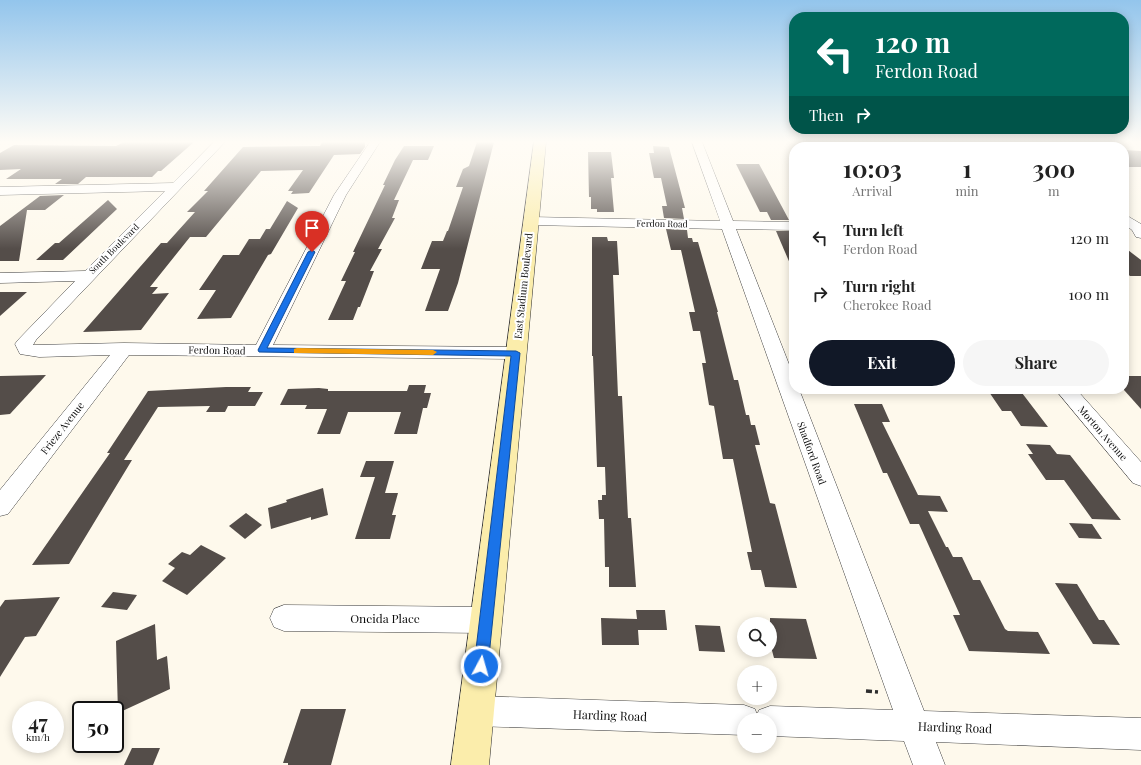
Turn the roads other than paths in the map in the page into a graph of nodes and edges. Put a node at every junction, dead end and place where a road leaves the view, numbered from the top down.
1 (185, 178) edge
2 (351, 178) edge
3 (536, 178) edge
4 (710, 178) edge
5 (176, 187) junction
6 (0, 191) edge
7 (531, 221) junction
8 (1129, 222) edge
9 (728, 225) junction
10 (789, 226) edge
11 (1129, 232) edge
12 (1141, 233) edge
13 (88, 276) junction
14 (0, 278) edge
15 (124, 349) junction
16 (262, 350) junction
17 (39, 351) joint
18 (516, 353) junction
19 (789, 390) edge
20 (791, 394) edge
21 (1069, 394) edge
22 (1141, 477) edge
23 (0, 507) edge
24 (284, 618) dead end
25 (486, 620) junction
26 (476, 711) junction
27 (737, 720) edge
28 (777, 721) edge
29 (914, 727) junction
30 (1141, 734) edge
31 (470, 765) edge
32 (929, 765) edge

1 - 5 street, South Boulevard
2 - 16 street
3 - 7 main road, East Stadium Boulevard
4 - 9 street, Shadford Road
5 - 6 street
5 - 13 street, South Boulevard
7 - 9 street, Ferdon Road
7 - 18 main road, East Stadium Boulevard
8 - 12 street
9 - 10 street, Ferdon Road
9 - 19 street, Shadford Road
11 - 12 street
13 - 14 street
13 - 17 street, South Boulevard
15 - 16 street, Ferdon Road
15 - 17 street, Ferdon Road
15 - 23 street, Frieze Avenue
16 - 18 street, Ferdon Road
18 - 25 main road, East Stadium Boulevard
20 - 29 street, Shadford Road
21 - 22 street, Morton Avenue
24 - 25 street, Oneida Place
25 - 26 main road, East Stadium Boulevard
26 - 27 street, Harding Road
26 - 31 main road, East Stadium Boulevard
28 - 29 street, Harding Road
29 - 30 street, Harding Road
29 - 32 street, Shadford Road

